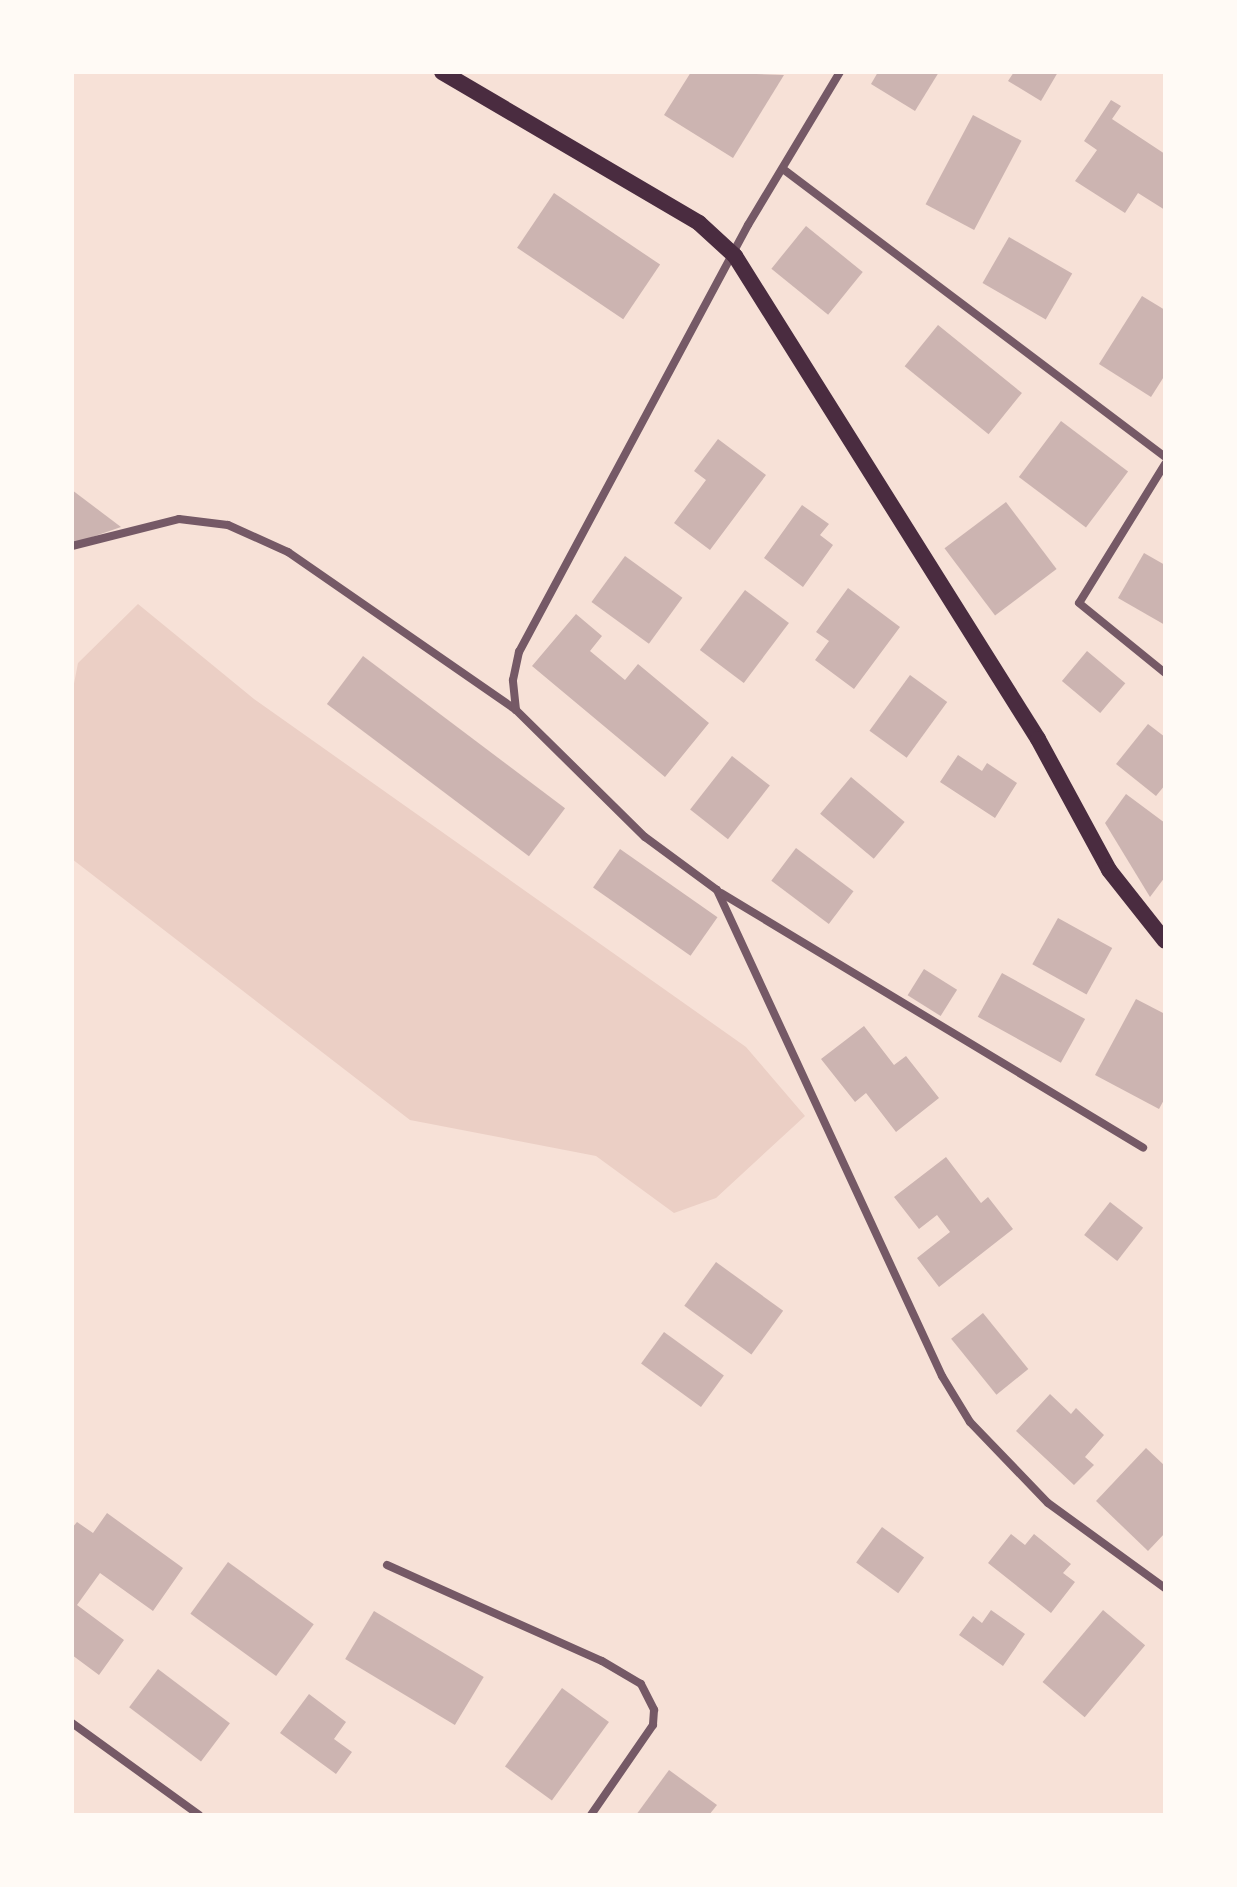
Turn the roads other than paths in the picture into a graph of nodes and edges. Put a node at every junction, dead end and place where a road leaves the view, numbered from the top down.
1 (442, 72) edge
2 (840, 72) edge
3 (783, 169) junction
4 (735, 256) junction
5 (1165, 457) edge
6 (1165, 464) edge
7 (72, 546) edge
8 (1165, 673) edge
9 (516, 710) junction
10 (717, 890) junction
11 (1165, 941) edge
12 (1143, 1148) dead end
13 (387, 1565) dead end
14 (1165, 1588) edge
15 (72, 1723) edge
16 (199, 1815) edge
17 (591, 1815) edge

1 - 4 main road
2 - 3 street
3 - 4 street
3 - 5 street
4 - 9 street
4 - 11 main road
6 - 8 street
7 - 9 street
9 - 10 street
10 - 12 street
10 - 14 street
13 - 17 street
15 - 16 street

